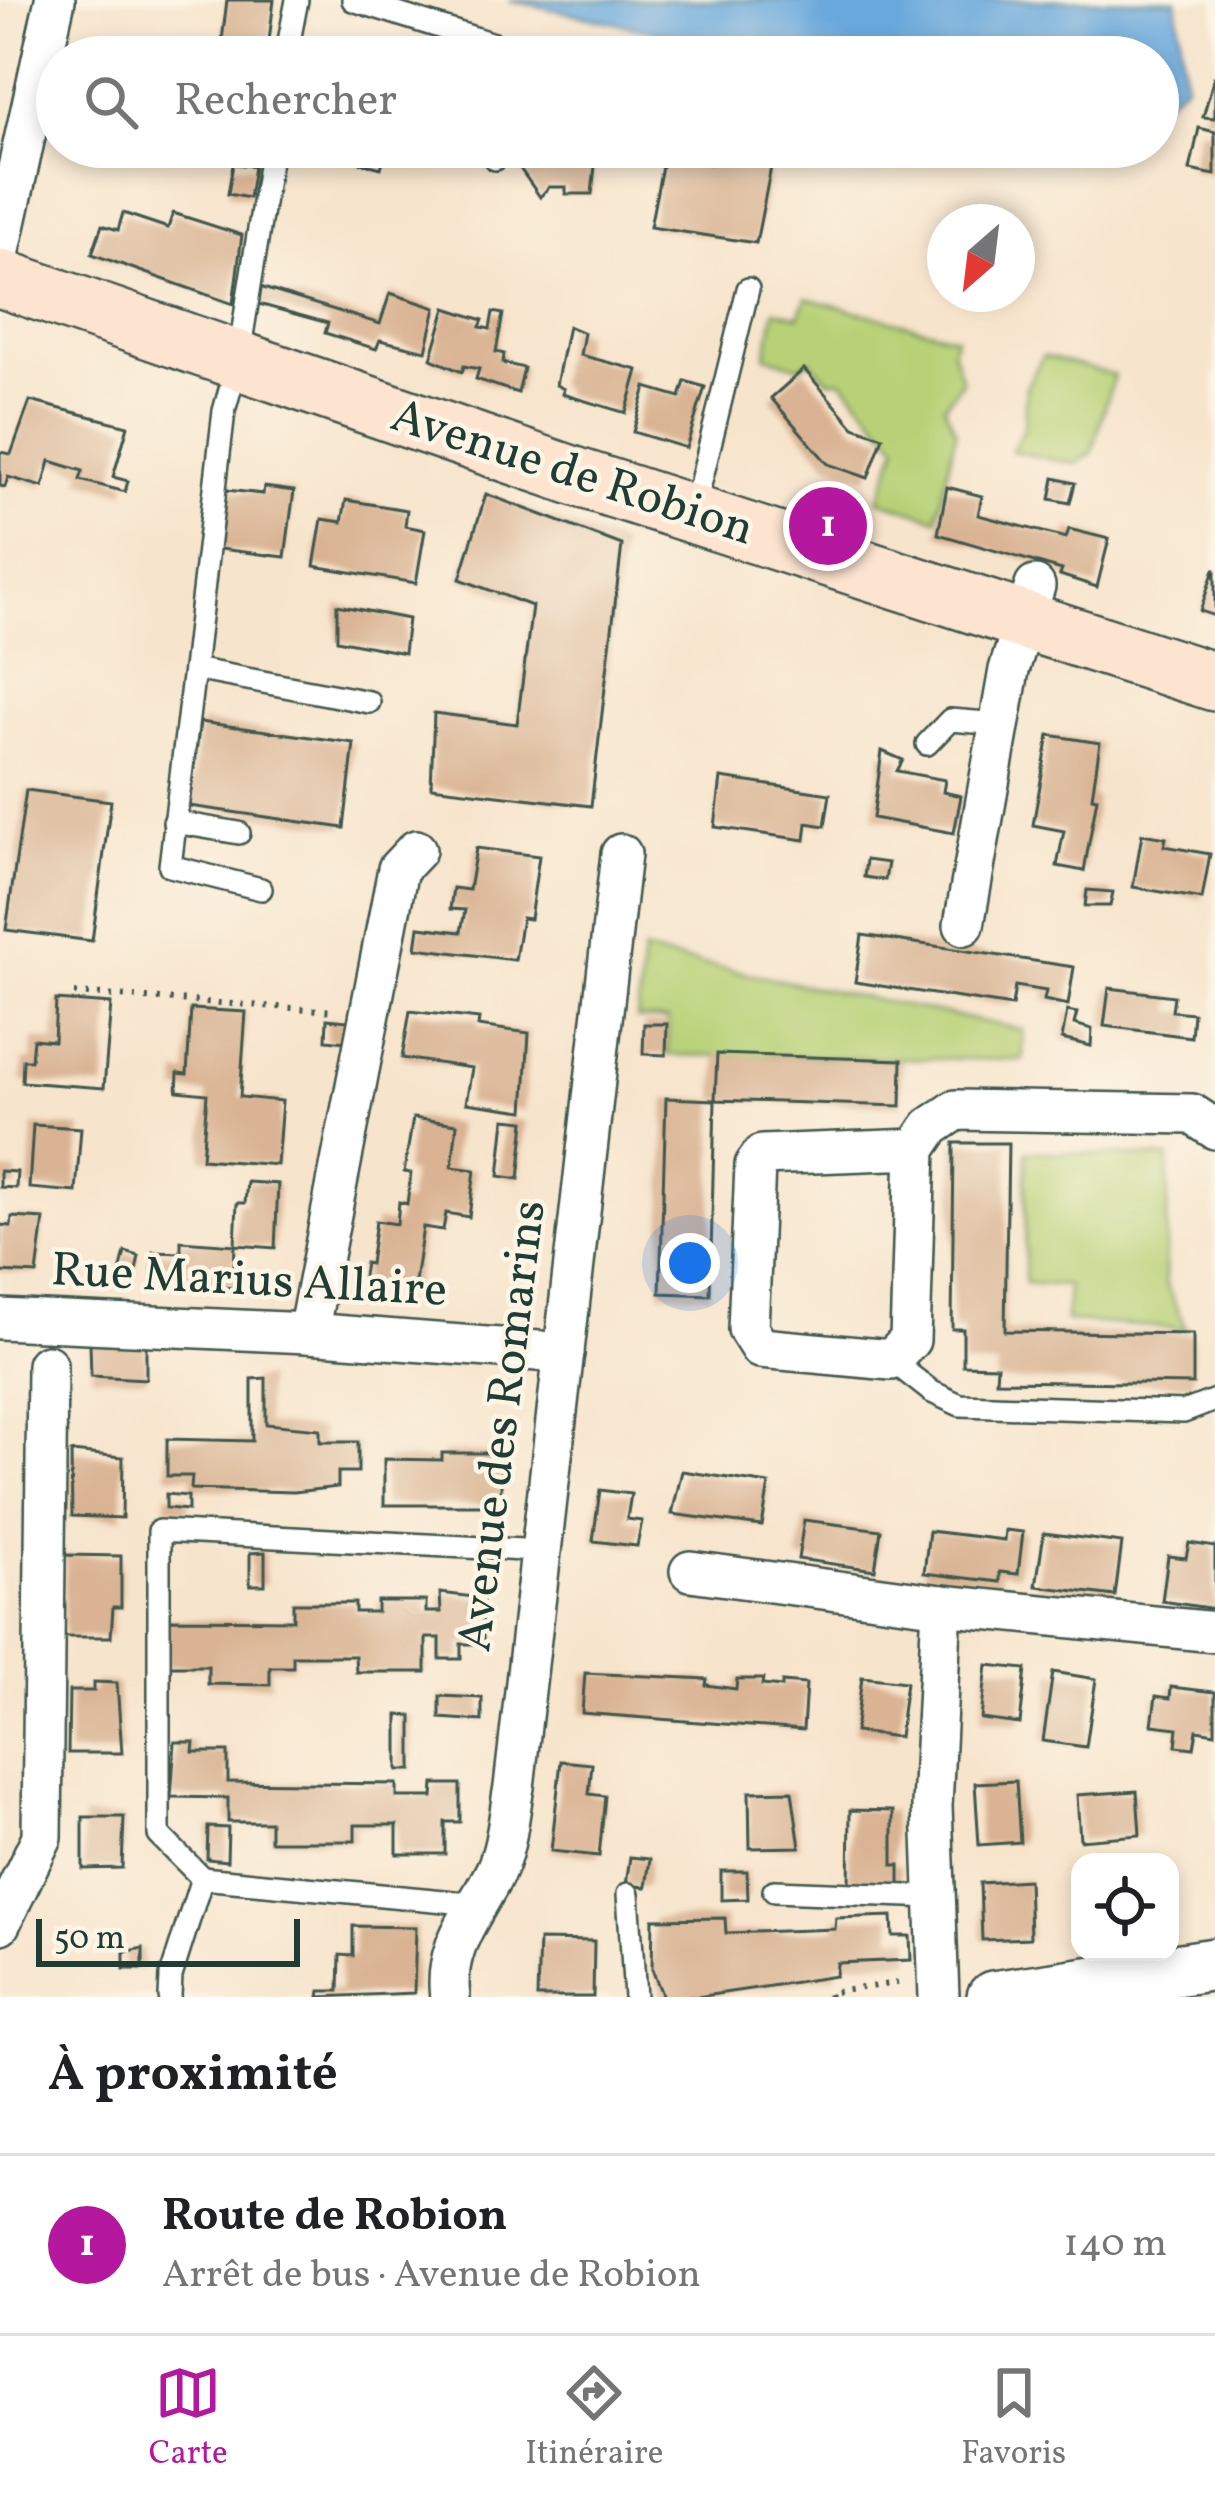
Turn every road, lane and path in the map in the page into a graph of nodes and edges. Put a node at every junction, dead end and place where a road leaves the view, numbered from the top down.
1 (55, 0) edge
2 (297, 0) edge
3 (353, 0) edge
4 (47, 36) edge
5 (290, 36) edge
6 (468, 36) edge
7 (36, 87) edge
8 (269, 168) edge
9 (0, 253) edge
10 (0, 278) edge
11 (748, 289) dead end
12 (239, 347) junction
13 (698, 499) junction
14 (1029, 603) junction
15 (1215, 644) edge
16 (194, 669) junction
17 (1215, 682) edge
18 (369, 702) dead end
19 (1000, 724) junction
20 (927, 744) dead end
21 (174, 822) junction
22 (239, 833) dead end
23 (416, 850) dead end
24 (621, 854) dead end
25 (261, 889) dead end
26 (964, 926) dead end
27 (74, 993) dead end
28 (369, 1016) junction
29 (1215, 1130) edge
30 (916, 1149) junction
31 (0, 1319) edge
32 (308, 1333) junction
33 (564, 1353) junction
34 (891, 1360) junction
35 (47, 1365) dead end
36 (1215, 1400) edge
37 (541, 1551) junction
38 (690, 1571) dead end
39 (942, 1605) junction
40 (1215, 1632) edge
41 (202, 1878) junction
42 (774, 1891) dead end
43 (628, 1894) dead end
44 (935, 1897) junction
45 (476, 1904) junction
46 (0, 1924) edge
47 (1215, 1964) edge
48 (170, 1997) edge
49 (450, 1997) edge
50 (635, 1997) edge
51 (938, 1997) edge
52 (994, 1997) edge

1 - 4 street
2 - 5 lane
3 - 6 lane
7 - 9 street
8 - 12 lane
9 - 12 main road, Avenue de Robion
10 - 12 main road, Avenue de Robion
11 - 13 lane
12 - 13 main road, Avenue de Robion
12 - 16 lane
13 - 14 main road, Avenue de Robion
14 - 15 main road, Avenue de Robion
14 - 17 main road, Avenue de Robion
14 - 19 street
16 - 18 lane
16 - 21 lane
19 - 20 lane
19 - 26 street
21 - 22 lane
21 - 25 lane
23 - 28 street
24 - 33 street, Avenue des Romarins
27 - 28 path
28 - 32 street
29 - 30 street
30 - 34 street
30 - 34 street
31 - 32 street, Rue Marius Allaire
32 - 33 street, Rue Marius Allaire
33 - 37 street, Avenue des Romarins
34 - 36 lane
35 - 46 street
37 - 41 lane
37 - 45 street, Avenue des Romarins
38 - 39 street
39 - 40 street
39 - 44 street
41 - 45 lane
41 - 48 lane
42 - 44 lane
43 - 50 lane
44 - 51 street
45 - 49 street, Avenue des Romarins
47 - 52 street

